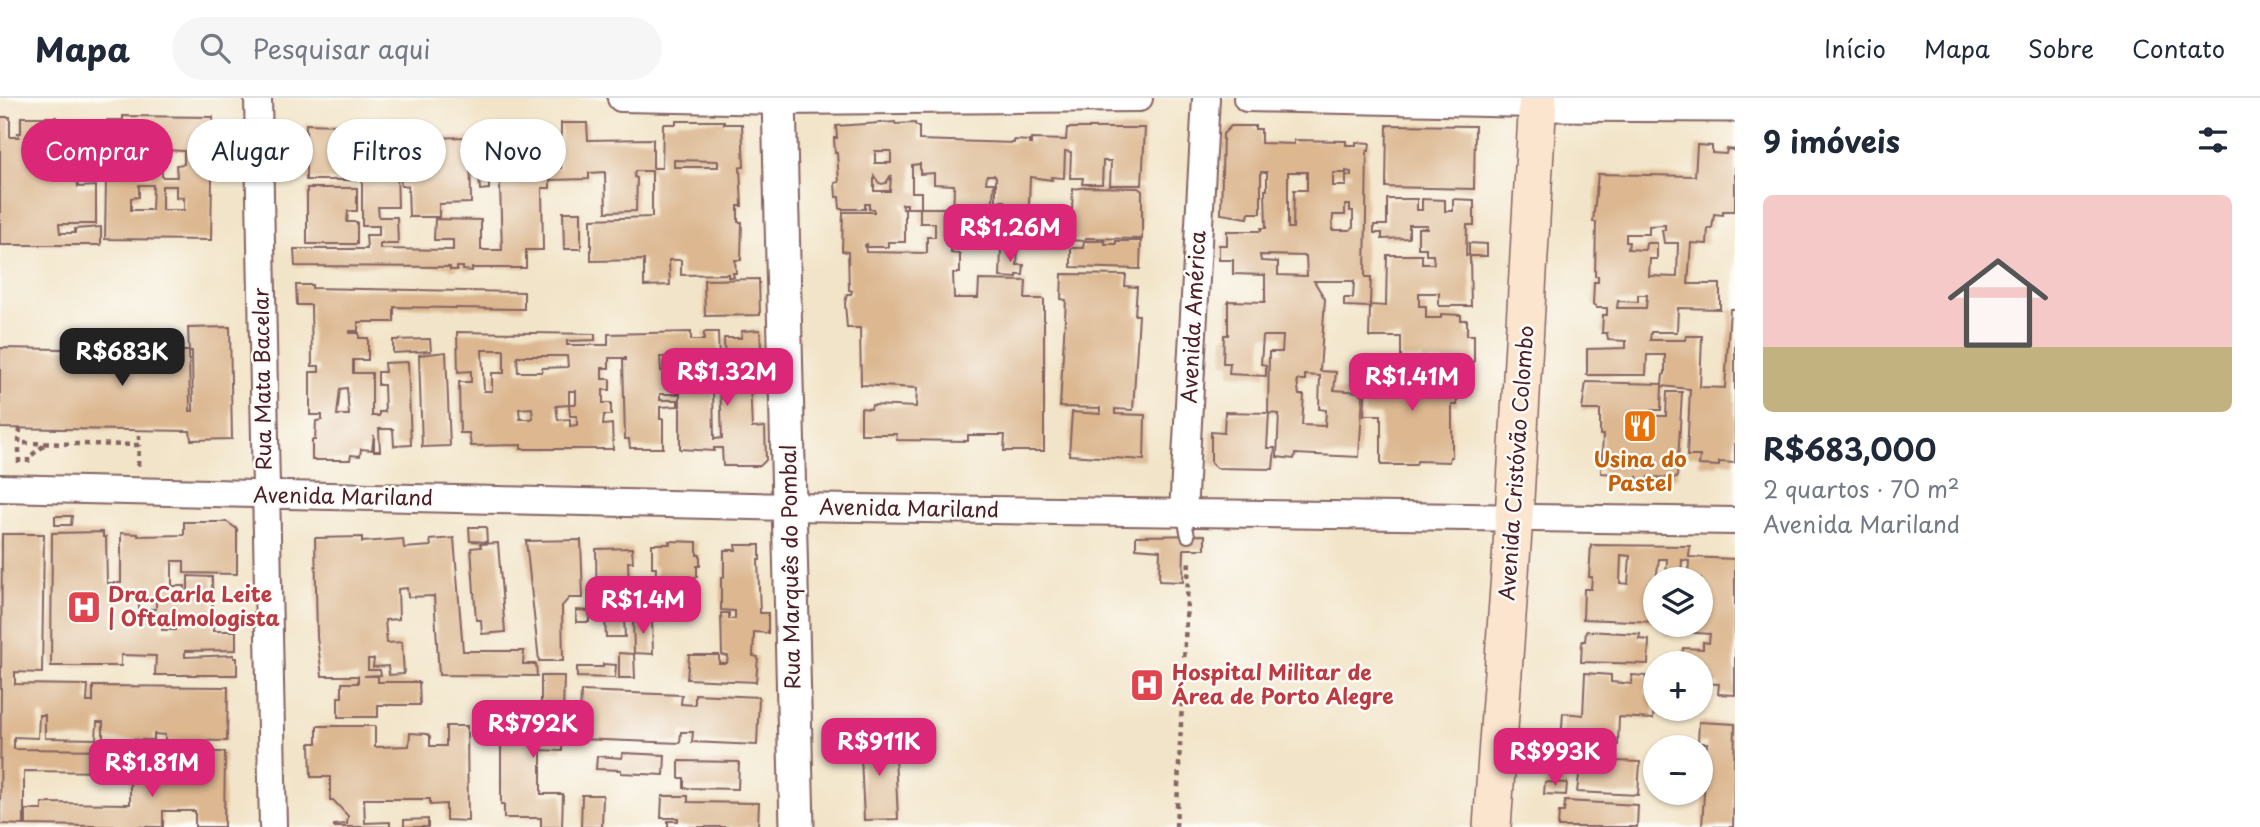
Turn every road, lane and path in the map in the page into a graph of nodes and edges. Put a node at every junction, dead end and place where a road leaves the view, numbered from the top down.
1 (258, 98) edge
2 (621, 98) edge
3 (1139, 98) edge
4 (1206, 98) edge
5 (1247, 98) edge
6 (779, 99) edge
7 (1450, 99) edge
8 (1538, 101) edge
9 (1735, 105) edge
10 (20, 428) dead end
11 (139, 430) dead end
12 (19, 443) junction
13 (139, 445) junction
14 (19, 458) dead end
15 (139, 460) dead end
16 (0, 488) edge
17 (266, 496) junction
18 (790, 507) junction
19 (1514, 517) junction
20 (1735, 521) edge
21 (1186, 524) junction
22 (1189, 559) dead end
23 (273, 827) edge
24 (797, 827) edge
25 (1176, 827) edge
26 (1492, 827) edge

1 - 17 street, Rua Mata Bacelar
2 - 6 street
3 - 6 street
4 - 21 street, Avenida América
5 - 7 street
6 - 18 street, Rua Marquês do Pombal
7 - 8 street
8 - 9 street
8 - 19 main road, Avenida Cristóvão Colombo
10 - 12 path
11 - 13 path
12 - 13 path
12 - 14 path
13 - 15 path
16 - 17 street, Avenida Mariland
17 - 18 street, Avenida Mariland
17 - 23 street, Rua Mata Bacelar
18 - 21 street, Avenida Mariland
18 - 24 street, Rua Marquês do Pombal
19 - 20 street, Avenida Mariland
19 - 21 street, Avenida Mariland
19 - 26 main road, Avenida Cristóvão Colombo
22 - 25 path

